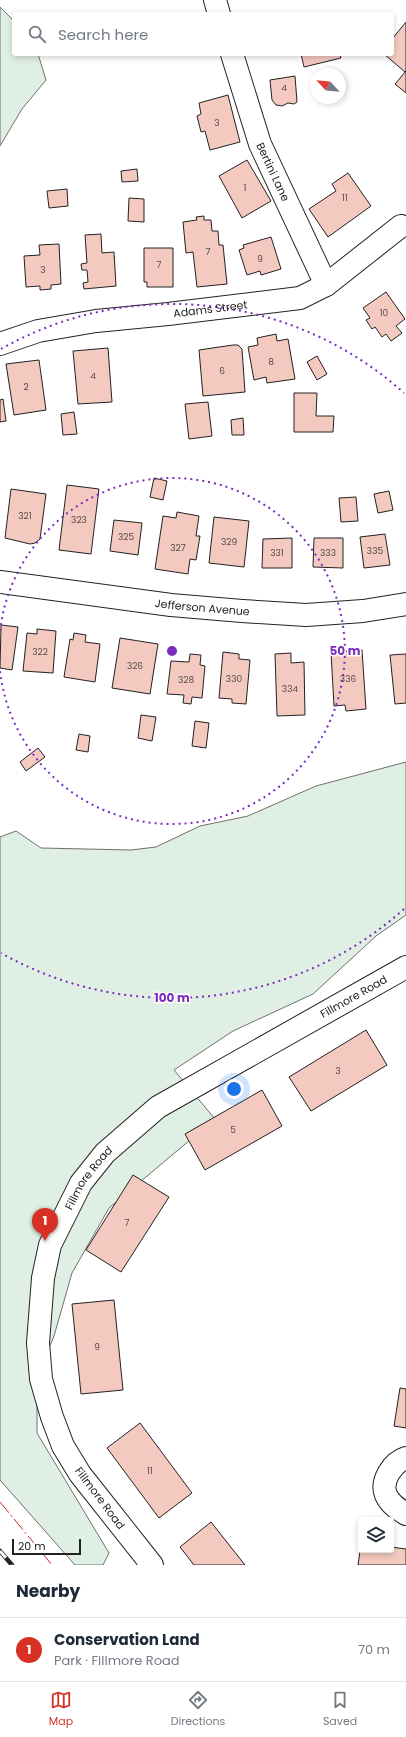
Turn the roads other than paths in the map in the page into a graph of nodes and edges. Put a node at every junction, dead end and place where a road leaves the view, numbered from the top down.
1 (215, 0) edge
2 (218, 12) edge
3 (233, 56) edge
4 (401, 226) dead end
5 (326, 284) junction
6 (0, 344) edge
7 (0, 582) edge
8 (406, 604) edge
9 (406, 967) edge
10 (406, 1458) edge
11 (406, 1514) edge
12 (152, 1565) edge

1 - 2 street
3 - 5 street, Bertini Lane
4 - 5 street, Adams Street
5 - 6 street, Adams Street
7 - 8 street, Jefferson Avenue
9 - 12 street, Fillmore Road
10 - 11 street

